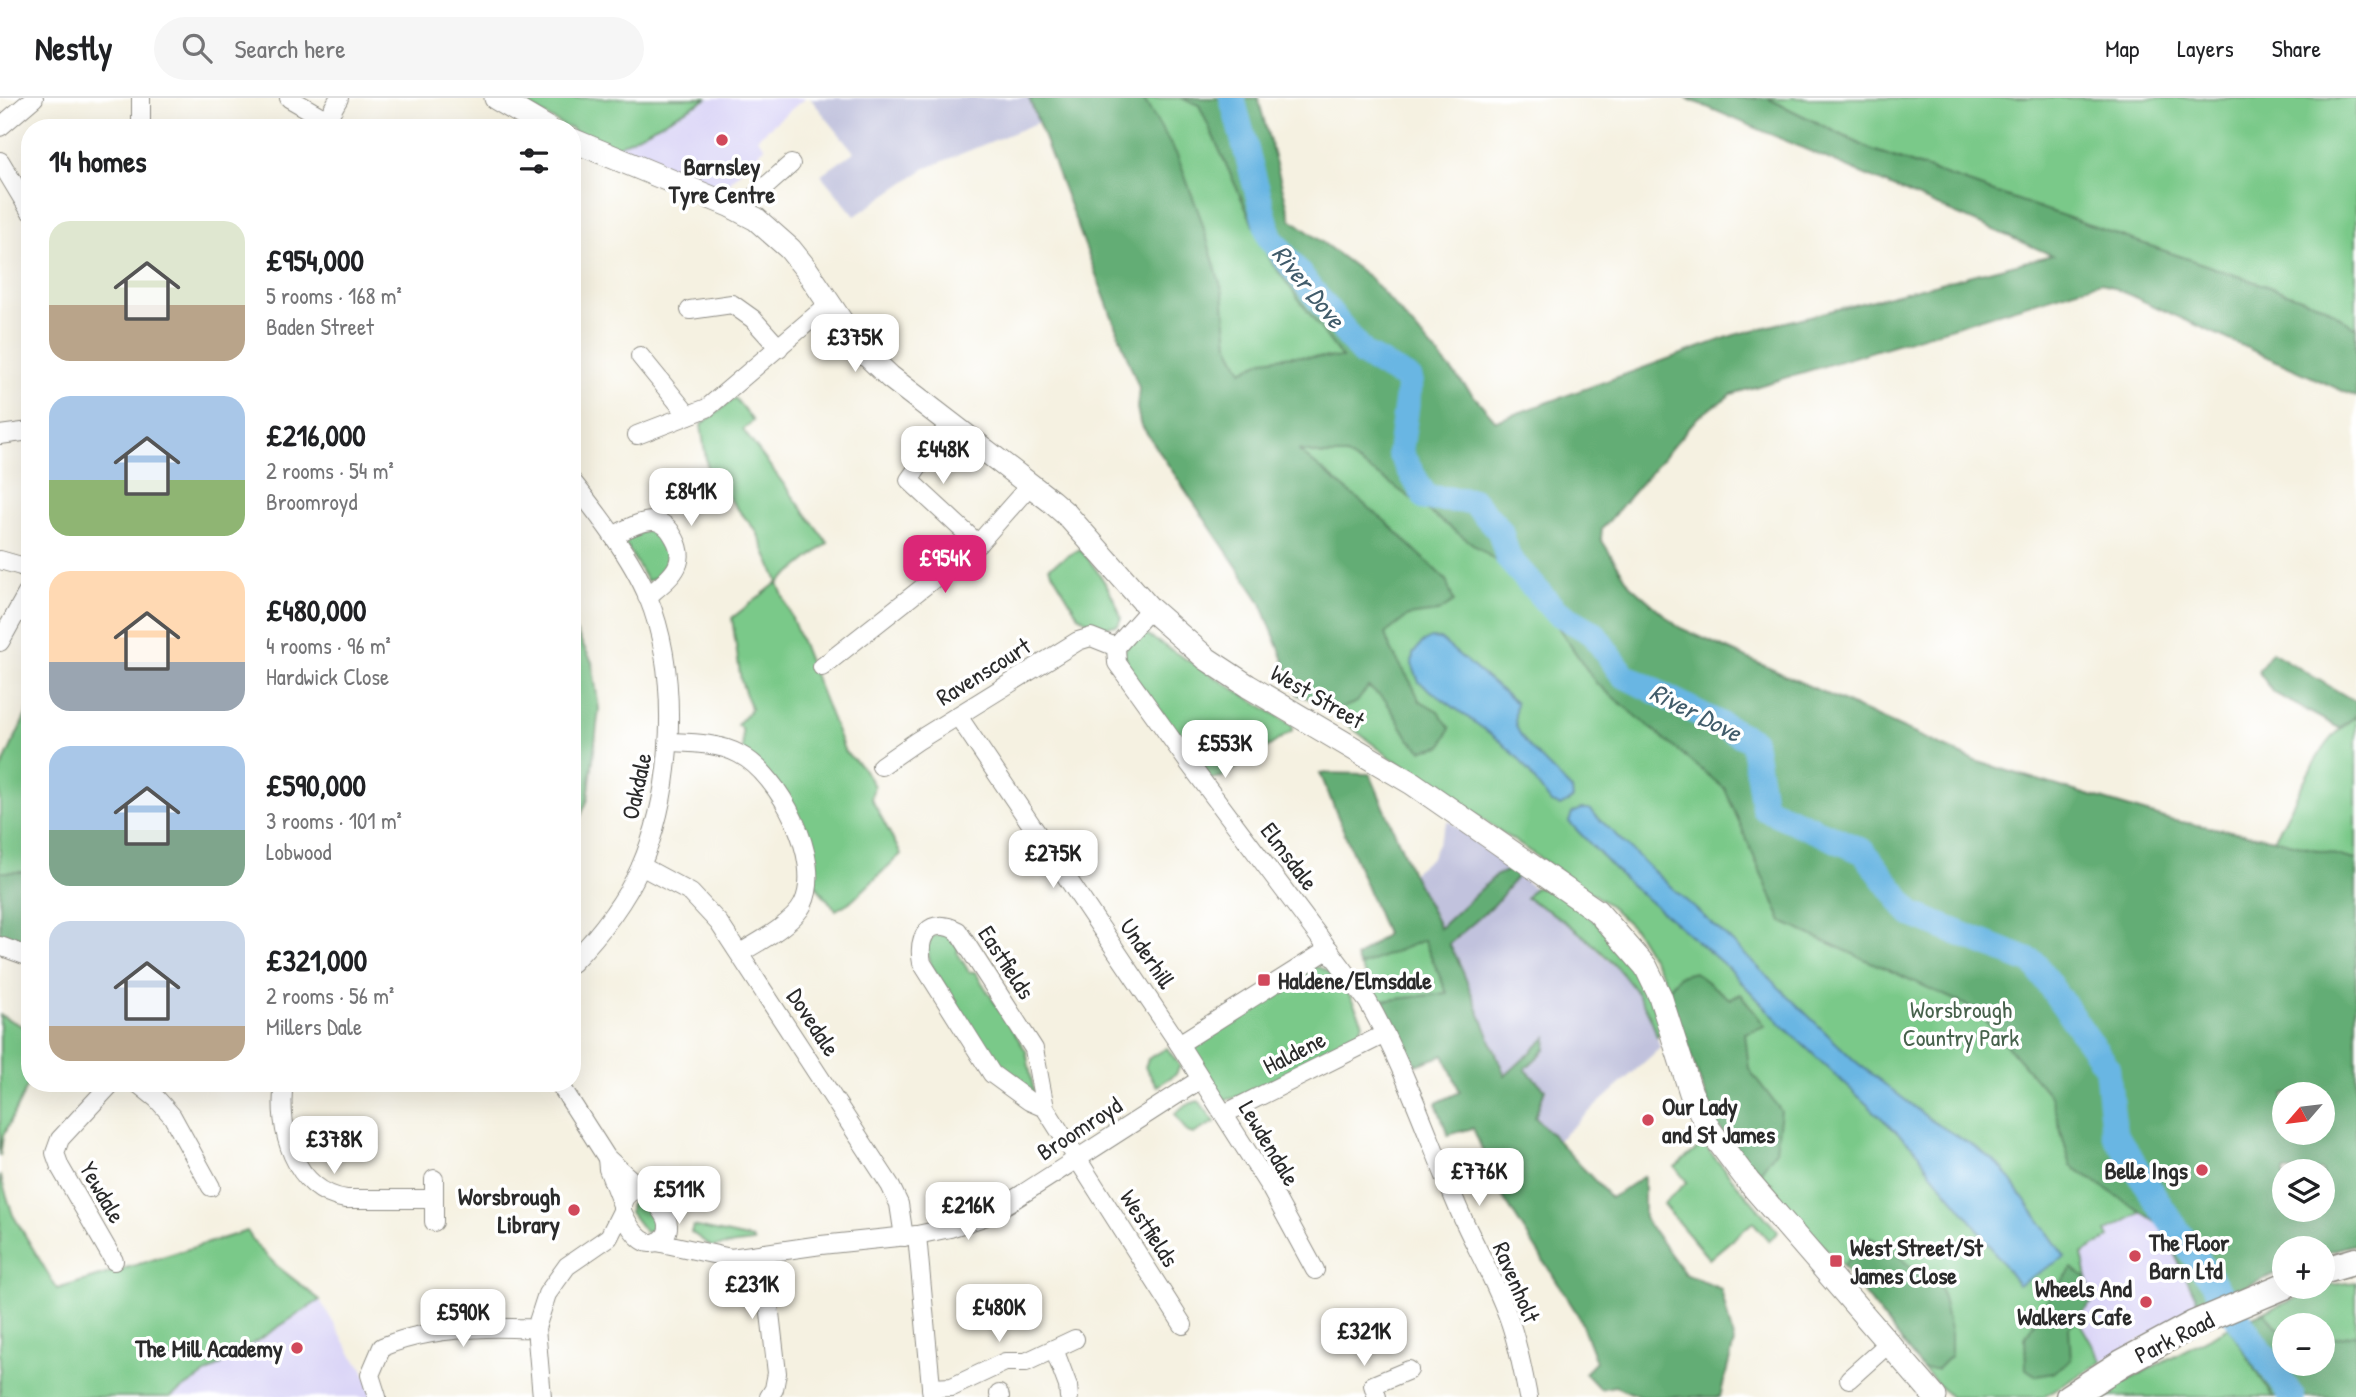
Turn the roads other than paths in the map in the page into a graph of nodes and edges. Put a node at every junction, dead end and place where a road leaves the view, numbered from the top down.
1 (34, 98) edge
2 (141, 98) edge
3 (289, 98) edge
4 (340, 98) edge
5 (496, 98) edge
6 (141, 119) edge
7 (317, 119) edge
8 (327, 119) edge
9 (532, 119) edge
10 (0, 127) edge
11 (581, 144) edge
12 (0, 161) edge
13 (791, 164) dead end
14 (21, 196) edge
15 (739, 210) junction
16 (829, 304) junction
17 (690, 310) dead end
18 (779, 348) junction
19 (640, 356) dead end
20 (688, 415) junction
21 (950, 423) junction
22 (21, 432) edge
23 (0, 435) edge
24 (637, 435) dead end
25 (1031, 484) junction
26 (581, 493) edge
27 (613, 536) junction
28 (978, 544) junction
29 (0, 560) edge
30 (21, 566) edge
31 (648, 597) junction
32 (21, 604) edge
33 (1150, 609) junction
34 (0, 642) edge
35 (1116, 647) junction
36 (822, 667) dead end
37 (958, 716) junction
38 (670, 742) junction
39 (881, 766) dead end
40 (641, 866) junction
41 (0, 946) edge
42 (1329, 949) junction
43 (581, 952) edge
44 (740, 953) junction
45 (21, 954) edge
46 (1385, 1034) junction
47 (1179, 1044) junction
48 (1201, 1079) junction
49 (104, 1092) edge
50 (148, 1092) edge
51 (283, 1092) edge
52 (565, 1092) edge
53 (1045, 1108) junction
54 (1224, 1114) junction
55 (607, 1158) junction
56 (1077, 1159) junction
57 (433, 1179) dead end
58 (211, 1187) dead end
59 (642, 1190) junction
60 (434, 1199) junction
61 (622, 1208) junction
62 (434, 1222) dead end
63 (668, 1225) junction
64 (911, 1236) junction
65 (609, 1237) junction
66 (649, 1241) junction
67 (694, 1248) junction
68 (763, 1252) junction
69 (114, 1261) dead end
70 (2356, 1261) edge
71 (2335, 1267) edge
72 (1315, 1270) dead end
73 (2272, 1291) edge
74 (1183, 1325) dead end
75 (536, 1328) junction
76 (1075, 1339) dead end
77 (1889, 1343) junction
78 (1054, 1349) junction
79 (1409, 1370) dead end
80 (1849, 1379) dead end
81 (1372, 1384) edge
82 (995, 1386) edge
83 (932, 1393) edge
84 (377, 1397) edge
85 (542, 1397) edge
86 (769, 1397) edge
87 (1069, 1397) edge
88 (1528, 1397) edge
89 (1935, 1397) edge
90 (2068, 1397) edge

1 - 10 street
2 - 6 street
3 - 7 street
4 - 8 street
5 - 9 main road
11 - 15 main road, West Street
12 - 14 street
13 - 15 street
15 - 16 main road, West Street
16 - 18 street
16 - 21 main road, West Street
17 - 18 street
18 - 20 street
19 - 20 street
20 - 24 street
21 - 25 main road, West Street
21 - 28 street
22 - 23 street
25 - 28 street
25 - 33 main road, West Street
26 - 27 street, Oakdale
27 - 31 street, Oakdale
27 - 31 street
28 - 36 street
29 - 30 street
31 - 38 street, Oakdale
32 - 34 street
33 - 35 street
33 - 77 main road, West Street
35 - 37 street, Ravenscourt
35 - 42 street, Elmsdale
37 - 39 street, Ravenscourt
37 - 47 street, Underhill
38 - 40 street, Oakdale
38 - 44 street
40 - 43 street, Oakdale
40 - 44 street, Dovedale
41 - 45 street
42 - 46 street, Elmsdale
42 - 47 street
44 - 64 street, Dovedale
46 - 54 street, Haldene
46 - 88 street, Ravenholt
47 - 48 street, Lewdendale
48 - 54 street, Lewdendale
48 - 56 street, Broomroyd
49 - 69 street, Yewdale
50 - 58 street
51 - 60 street
52 - 55 street
53 - 53 street, Eastfields
53 - 56 street, Eastfields
54 - 72 street, Lewdendale
55 - 59 street, Broomroyd
55 - 61 street
56 - 64 street, Broomroyd
56 - 74 street, Westfields
57 - 60 street
59 - 61 street
59 - 63 street, Broomroyd
60 - 62 street
61 - 65 street
61 - 66 street
63 - 66 street
63 - 67 street, Broomroyd
64 - 68 street, Broomroyd
64 - 83 street, Dovedale
65 - 66 street, Broomroyd
65 - 75 street
66 - 67 street, Broomroyd
67 - 68 street, Broomroyd
68 - 86 street
70 - 71 highway
73 - 90 highway, Park Road
75 - 84 street
75 - 85 street
76 - 78 street
77 - 80 street
77 - 89 main road, West Street
78 - 82 street
78 - 87 street
79 - 81 street
82 - 83 street

